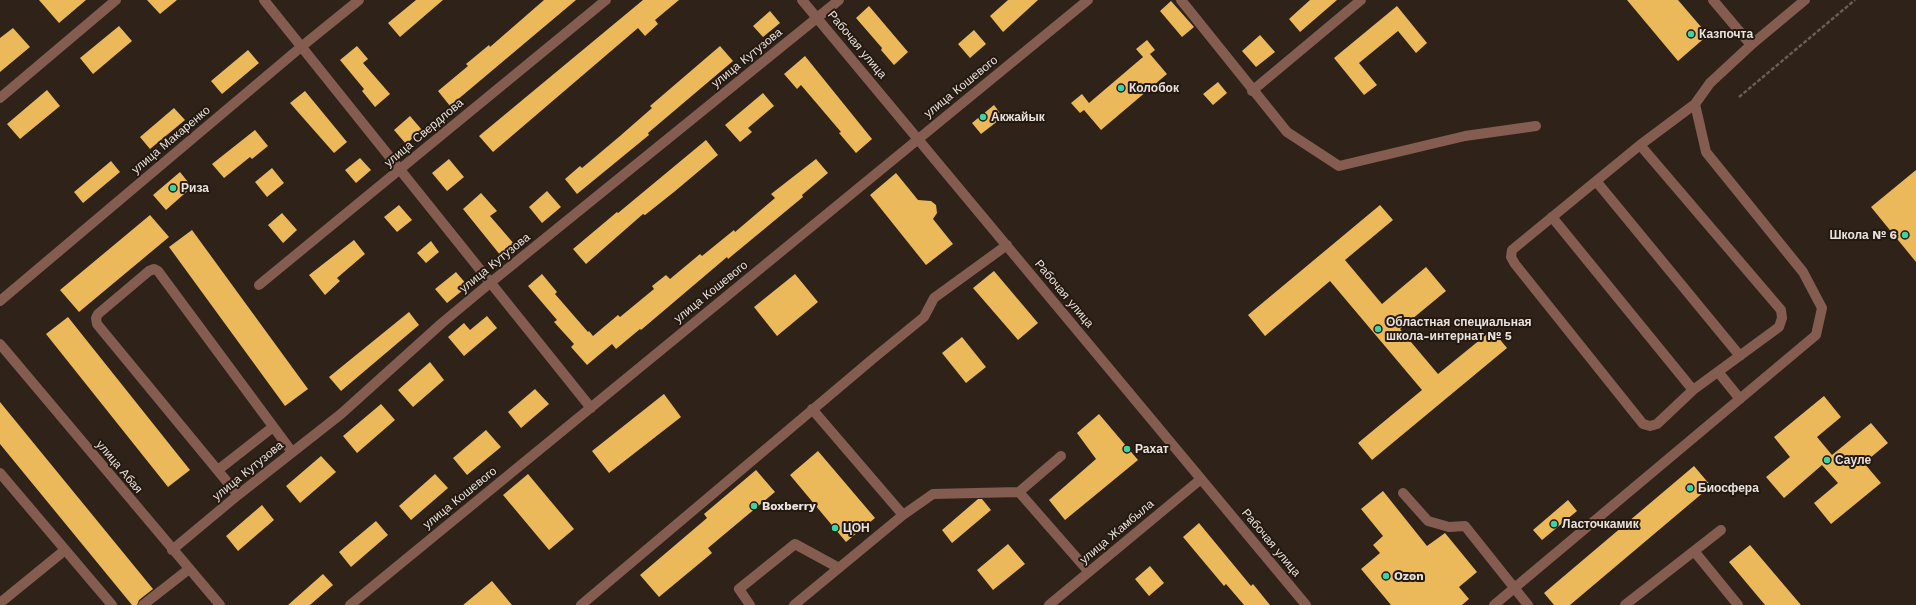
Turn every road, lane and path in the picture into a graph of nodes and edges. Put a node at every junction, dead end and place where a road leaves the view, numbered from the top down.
1 (116, 0) edge
2 (264, 0) edge
3 (359, 0) edge
4 (606, 0) edge
5 (802, 0) edge
6 (839, 0) edge
7 (1088, 0) edge
8 (1181, 0) edge
9 (1361, 0) edge
10 (1713, 0) edge
11 (1805, 0) edge
12 (1855, 0) edge
13 (818, 18) junction
14 (1751, 45) junction
15 (301, 47) junction
16 (1252, 91) junction
17 (1739, 97) dead end
18 (0, 98) edge
19 (1695, 104) junction
20 (1536, 126) dead end
21 (918, 138) junction
22 (1640, 145) junction
23 (400, 170) junction
24 (1596, 181) junction
25 (1552, 217) junction
26 (1007, 245) junction
27 (490, 283) junction
28 (259, 285) dead end
29 (0, 301) edge
30 (0, 344) edge
31 (1740, 356) junction
32 (1719, 373) junction
33 (1693, 390) junction
34 (1740, 399) junction
35 (591, 408) junction
36 (812, 409) junction
37 (274, 427) junction
38 (292, 452) junction
39 (1061, 456) dead end
40 (218, 470) junction
41 (0, 473) edge
42 (1201, 479) junction
43 (1019, 492) junction
44 (1403, 494) dead end
45 (238, 495) junction
46 (903, 515) junction
47 (1721, 530) dead end
48 (65, 550) junction
49 (172, 550) junction
50 (1694, 552) junction
51 (839, 568) junction
52 (189, 569) junction
53 (1089, 572) junction
54 (1514, 588) junction
55 (0, 603) edge
56 (112, 605) edge
57 (143, 605) edge
58 (220, 605) edge
59 (350, 605) edge
60 (581, 605) edge
61 (750, 605) edge
62 (794, 605) edge
63 (1049, 605) edge
64 (1306, 605) edge
65 (1494, 605) edge
66 (1528, 605) edge
67 (1625, 605) edge
68 (1738, 605) edge

1 - 18 street
2 - 15 street
3 - 15 street, улица Макаренко
4 - 23 street, улица Свердлова
5 - 13 street, Рабочая улица
6 - 13 street, улица Кутузова
7 - 21 street, улица Кошевого
8 - 16 street
9 - 16 street
10 - 14 street
11 - 14 street
12 - 17 path
13 - 21 street, Рабочая улица
13 - 27 street, улица Кутузова
14 - 19 street
15 - 23 street
15 - 29 street, улица Макаренко
16 - 20 street
19 - 22 street
19 - 34 street
21 - 26 street, Рабочая улица
21 - 35 street, улица Кошевого
22 - 24 street
22 - 31 street
23 - 27 street
23 - 28 street, улица Свердлова
24 - 25 street
24 - 31 street
25 - 33 street
25 - 33 street
26 - 36 street
26 - 42 street, Рабочая улица
27 - 35 street
27 - 38 street, улица Кутузова
30 - 49 street, улица Абая
31 - 32 street
32 - 33 street
32 - 34 street
34 - 54 street
35 - 59 street, улица Кошевого
36 - 46 street
36 - 60 street
37 - 38 street
37 - 40 street
37 - 40 street
38 - 45 street, улица Кутузова
39 - 43 street
40 - 45 street
41 - 48 street
42 - 53 street, улица Жамбыла
42 - 64 street, Рабочая улица
43 - 46 street
43 - 53 street
44 - 54 street
45 - 49 street, улица Кутузова
46 - 51 street
47 - 50 street
48 - 55 street
48 - 56 street
49 - 52 street, улица Абая
50 - 67 street
50 - 68 street
51 - 61 street
51 - 62 street
52 - 57 street
52 - 58 street, улица Абая
53 - 63 street, улица Жамбыла
54 - 65 street
54 - 66 street

